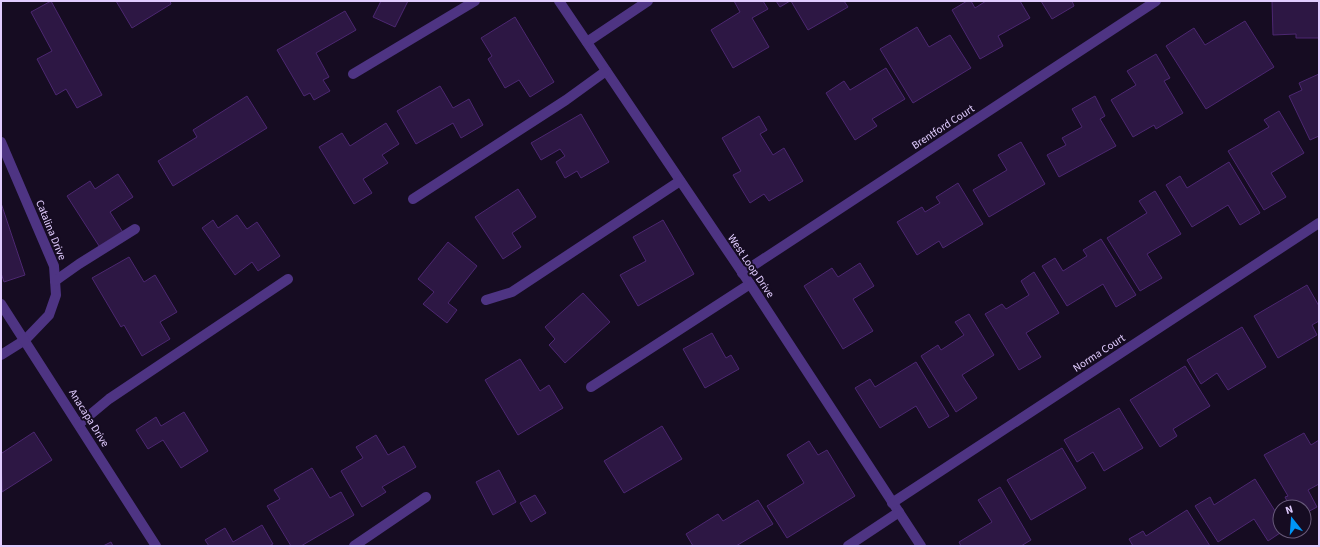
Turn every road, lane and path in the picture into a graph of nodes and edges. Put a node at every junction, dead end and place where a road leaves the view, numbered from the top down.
1 (475, 1) edge
2 (559, 1) edge
3 (648, 1) edge
4 (1156, 1) edge
5 (587, 42) junction
6 (606, 71) junction
7 (353, 74) dead end
8 (1, 142) edge
9 (680, 181) junction
10 (413, 199) dead end
11 (1319, 223) edge
12 (135, 229) dead end
13 (742, 273) junction
14 (288, 279) dead end
15 (54, 281) junction
16 (750, 284) junction
17 (486, 300) dead end
18 (1, 304) edge
19 (25, 340) junction
20 (1, 355) edge
21 (591, 387) dead end
22 (79, 424) junction
23 (426, 497) dead end
24 (892, 503) junction
25 (898, 512) junction
26 (156, 546) edge
27 (354, 546) edge
28 (848, 546) edge
29 (921, 546) edge

1 - 7 street
2 - 5 street, West Loop Drive
3 - 5 street
4 - 13 street, Brentford Court
5 - 6 street, West Loop Drive
6 - 9 street, West Loop Drive
6 - 10 street
8 - 15 street, Catalina Drive
9 - 13 street, West Loop Drive
9 - 17 street
11 - 24 street, Norma Court
12 - 15 street
13 - 16 street, West Loop Drive
14 - 22 street
15 - 19 street, Catalina Drive
16 - 21 street
16 - 24 street, West Loop Drive
18 - 19 street, Anacapa Drive
19 - 20 street, Catalina Drive
19 - 22 street, Anacapa Drive
22 - 26 street, Anacapa Drive
23 - 27 street
24 - 25 street, West Loop Drive
25 - 28 street
25 - 29 street, West Loop Drive

